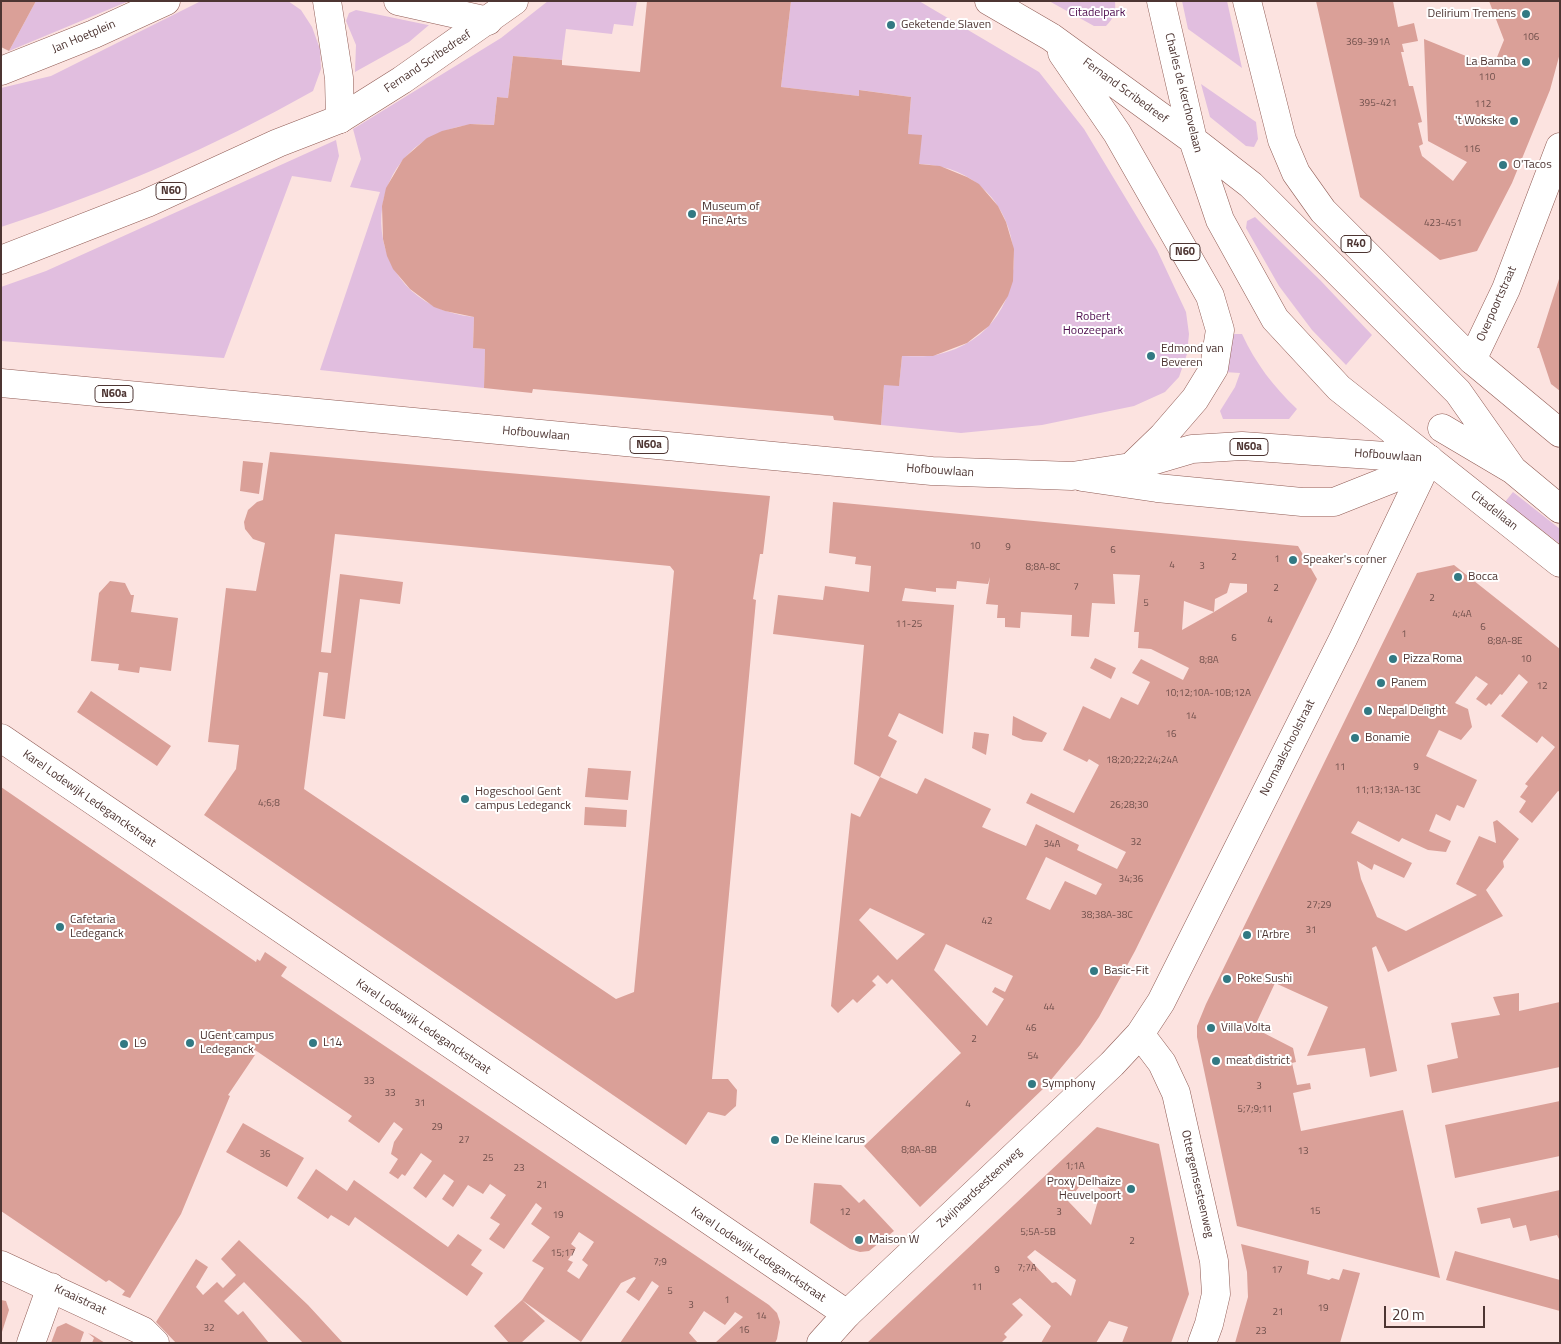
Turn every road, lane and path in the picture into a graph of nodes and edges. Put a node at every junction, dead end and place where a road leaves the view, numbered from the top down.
1 (166, 1) edge
2 (327, 1) edge
3 (398, 1) edge
4 (514, 1) edge
5 (989, 1) edge
6 (1161, 1) edge
7 (1247, 1) edge
8 (488, 21) junction
9 (1051, 37) junction
10 (1, 72) edge
11 (340, 119) junction
12 (1193, 140) junction
13 (1560, 147) edge
14 (1, 260) edge
15 (1472, 360) junction
16 (1, 383) edge
17 (1458, 392) junction
18 (1442, 428) junction
19 (1560, 433) edge
20 (1429, 459) junction
21 (1131, 467) junction
22 (1513, 470) junction
23 (1072, 476) junction
24 (1560, 508) edge
25 (1560, 563) edge
26 (1, 738) edge
27 (1140, 1034) junction
28 (1, 1265) edge
29 (51, 1287) junction
30 (846, 1314) junction
31 (31, 1343) edge
32 (154, 1343) edge
33 (821, 1343) edge
34 (1202, 1343) edge

1 - 10 main road, Jan Hoetplein
2 - 11 main road
3 - 8 main road
4 - 8 main road, Fernand Scribedreef / N60
5 - 9 main road, Fernand Scribedreef / N60
6 - 12 main road, Charles de Kerchovelaan
7 - 15 main road, R40
8 - 11 main road, Fernand Scribedreef / N60
9 - 12 main road, Fernand Scribedreef / N60
9 - 21 main road, N60
11 - 14 main road, N60
12 - 17 main road, Fernand Scribedreef / R40
12 - 20 main road, Charles de Kerchovelaan
13 - 15 main road, Overpoortstraat
15 - 17 main road, Overpoortstraat
15 - 19 main road, R40
16 - 23 main road, Hofbouwlaan / N60a
17 - 18 main road, Overpoortstraat
17 - 22 main road, R40
18 - 20 main road, Overpoortstraat
18 - 22 main road, R40
20 - 21 main road, Hofbouwlaan / N60a
20 - 23 main road, Hofbouwlaan
20 - 25 main road, Citadellaan
20 - 27 main road, Normaalschoolstraat
21 - 23 main road, Hofbouwlaan / N60a
22 - 24 main road, R40
26 - 30 main road, Karel Lodewijk Ledeganckstraat
27 - 30 main road, Zwijnaardsesteenweg
27 - 34 main road, Ottergemsesteenweg
28 - 29 main road, Kraaistraat
29 - 31 main road
29 - 32 main road, Kraaistraat
30 - 33 main road, Zwijnaardsesteenweg

